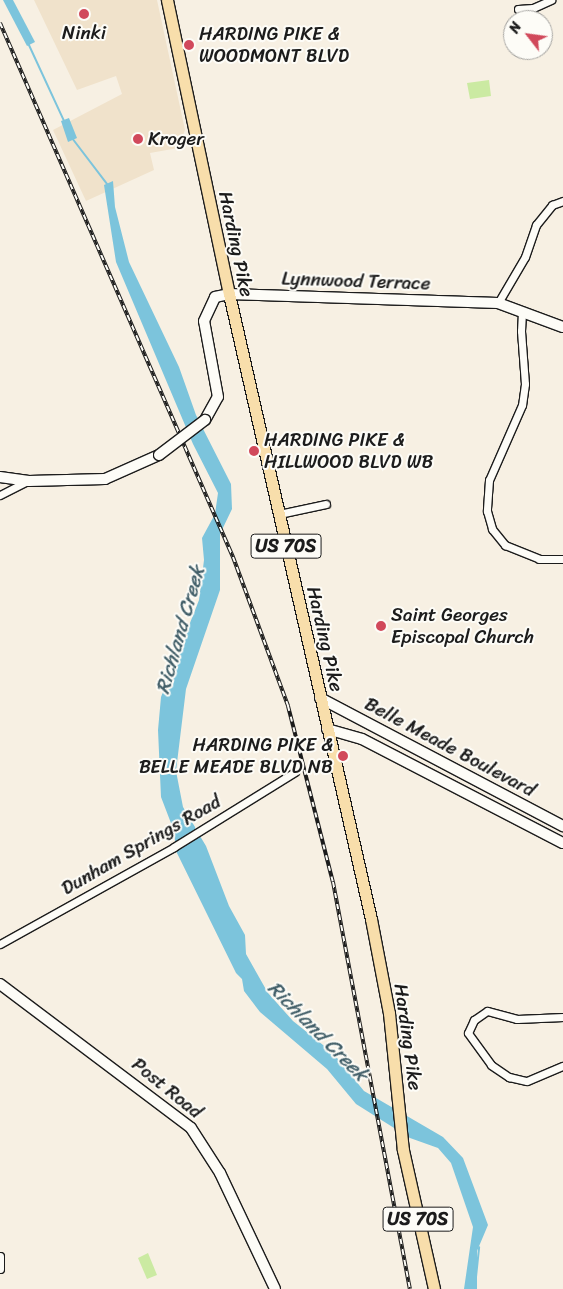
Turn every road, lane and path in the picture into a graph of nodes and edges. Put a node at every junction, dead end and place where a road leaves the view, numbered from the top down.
1 (167, 0) edge
2 (551, 0) edge
3 (518, 9) dead end
4 (563, 201) edge
5 (229, 294) junction
6 (498, 303) junction
7 (522, 312) junction
8 (563, 327) edge
9 (0, 477) edge
10 (28, 481) junction
11 (0, 495) edge
12 (326, 504) dead end
13 (279, 514) junction
14 (563, 559) edge
15 (320, 698) junction
16 (327, 729) junction
17 (404, 744) junction
18 (397, 757) junction
19 (455, 770) junction
20 (295, 772) dead end
21 (448, 784) junction
22 (529, 809) junction
23 (522, 822) junction
24 (563, 826) edge
25 (563, 843) edge
26 (0, 944) edge
27 (0, 984) edge
28 (563, 1017) edge
29 (563, 1066) edge
30 (0, 1256) edge
31 (0, 1270) edge
32 (274, 1289) edge
33 (434, 1289) edge

1 - 5 main road, Harding Pike / US 70S
2 - 3 street
4 - 6 street
5 - 6 street, Lynnwood Terrace
5 - 10 street, bridge
5 - 13 main road, Harding Pike / US 70S
6 - 7 street, Lynnwood Terrace
7 - 8 street, Lynnwood Terrace
7 - 14 street
9 - 10 street
10 - 11 street
12 - 13 street
13 - 15 main road, Harding Pike / US 70S
15 - 16 main road, Harding Pike / US 70S
15 - 17 street, Belle Meade Boulevard
16 - 18 street, Belle Meade Boulevard
16 - 33 main road, Harding Pike / US 70S
17 - 18 street
17 - 19 street, Belle Meade Boulevard
18 - 21 street, Belle Meade Boulevard
19 - 21 street
19 - 22 street, Belle Meade Boulevard
20 - 26 street, Dunham Springs Road
21 - 23 street, Belle Meade Boulevard
22 - 23 street
22 - 24 street, Belle Meade Boulevard
23 - 25 street, Belle Meade Boulevard
27 - 32 street, Post Road
28 - 29 street
30 - 31 street

